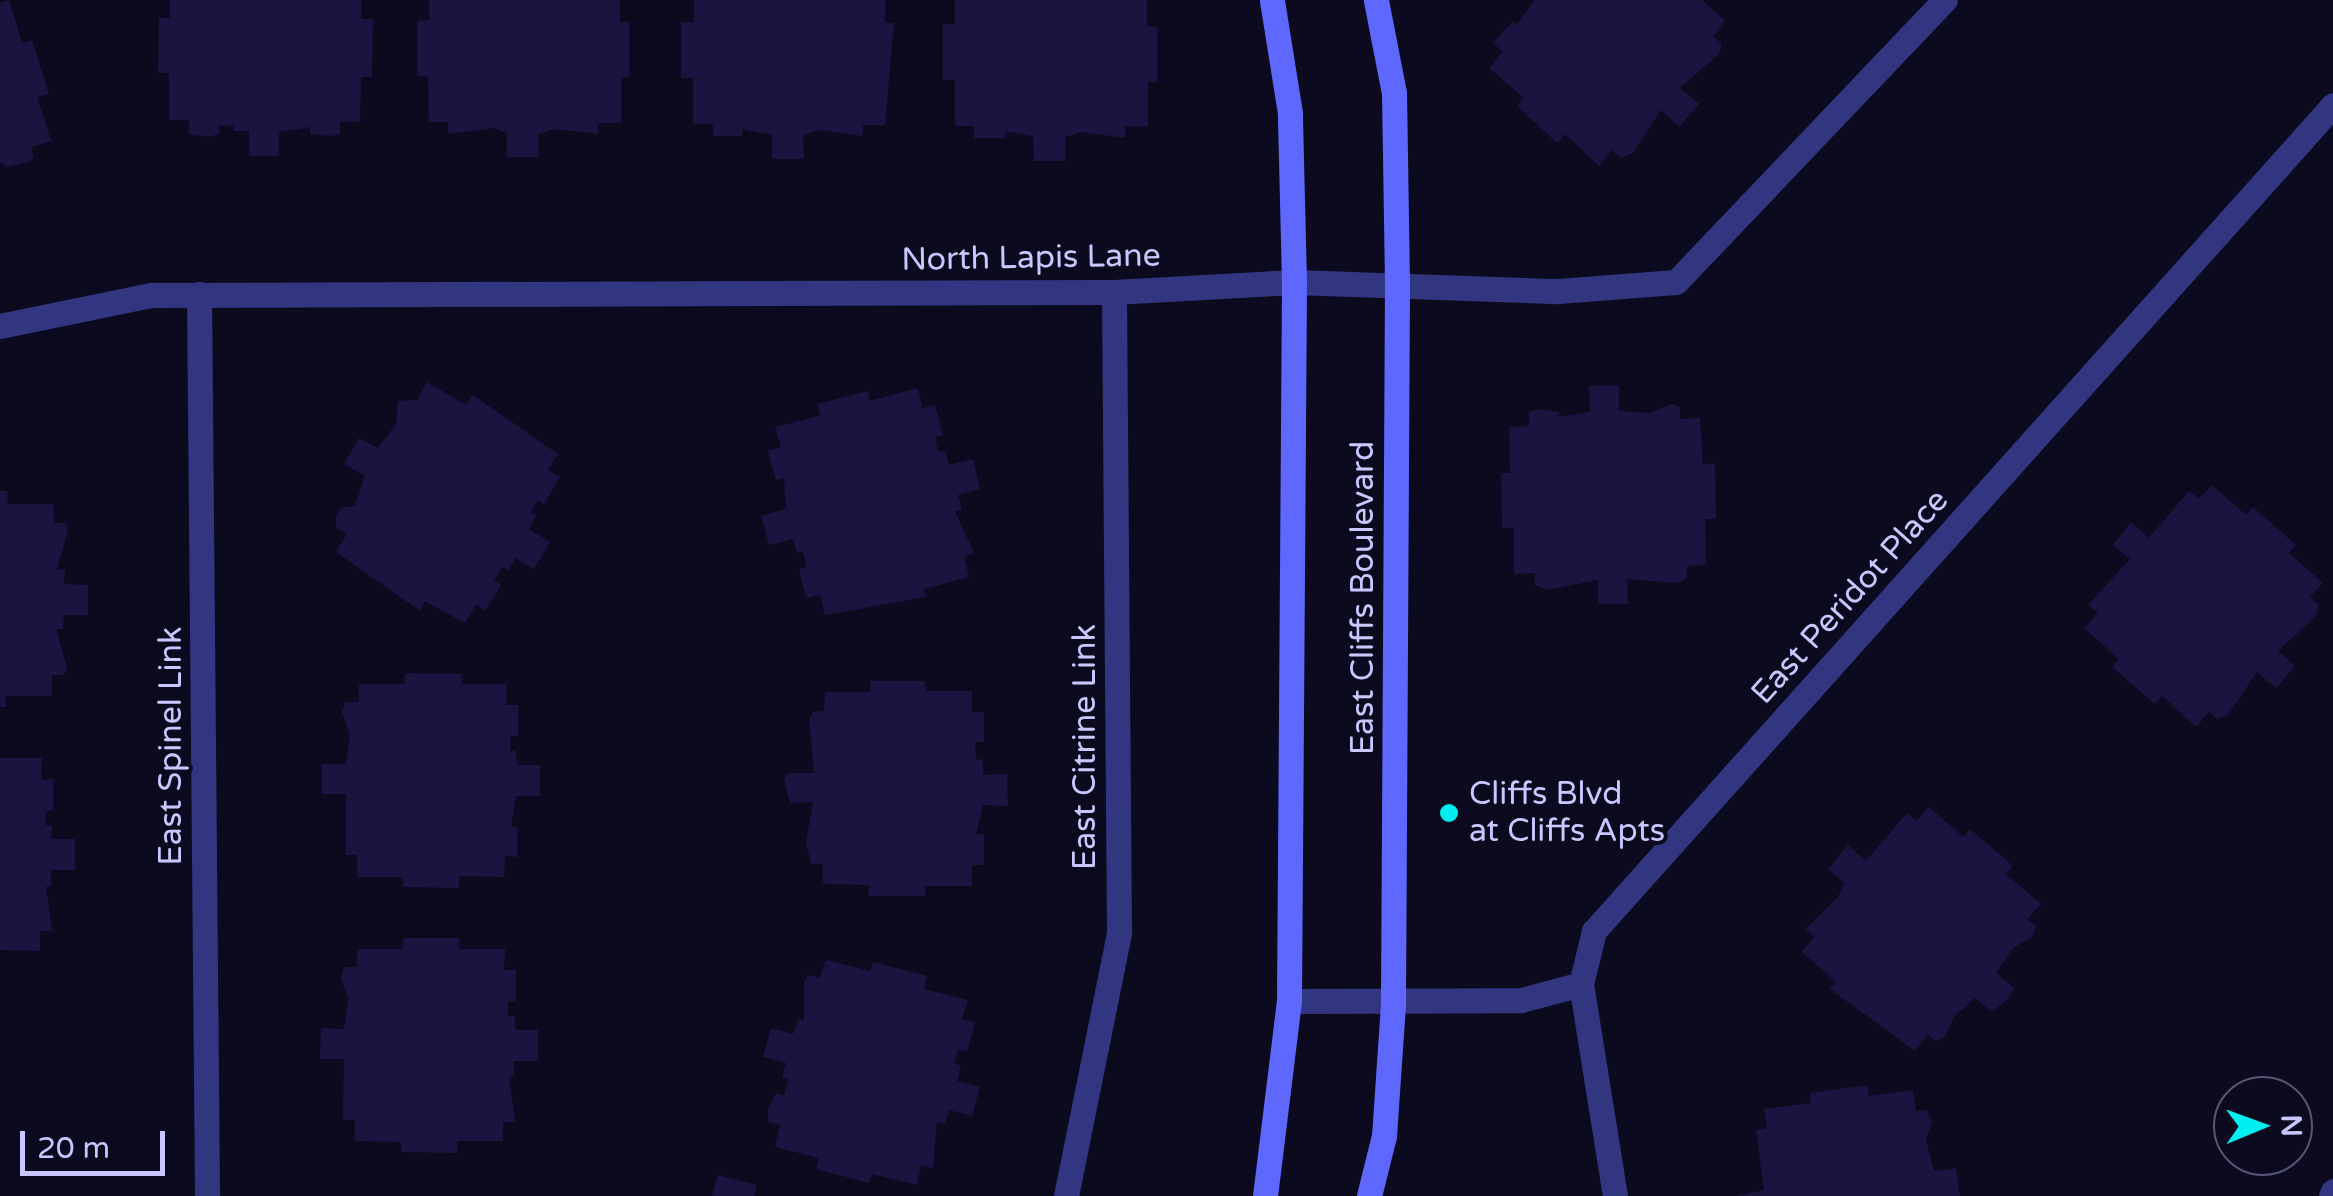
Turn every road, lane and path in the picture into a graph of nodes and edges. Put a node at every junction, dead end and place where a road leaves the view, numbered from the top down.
1 (1272, 0) edge
2 (1376, 0) edge
3 (1945, 0) edge
4 (2333, 105) edge
5 (1294, 282) junction
6 (1397, 283) junction
7 (1114, 292) junction
8 (199, 294) junction
9 (0, 326) edge
10 (1582, 984) junction
11 (1289, 1000) junction
12 (1393, 1002) junction
13 (207, 1196) edge
14 (1066, 1196) edge
15 (1265, 1196) edge
16 (1369, 1196) edge
17 (1615, 1196) edge

1 - 5 street
2 - 6 street, East Cliffs Boulevard
3 - 6 lane, North Lapis Lane
4 - 10 lane, East Peridot Place
5 - 6 lane, North Lapis Lane
5 - 7 lane, North Lapis Lane
5 - 11 street
6 - 12 street, East Cliffs Boulevard
7 - 8 lane, North Lapis Lane
7 - 14 lane, East Citrine Link
8 - 9 lane, North Lapis Lane
8 - 13 lane, East Spinel Link
10 - 12 lane
10 - 17 lane, East Peridot Place
11 - 12 lane
11 - 15 street
12 - 16 street, East Cliffs Boulevard

